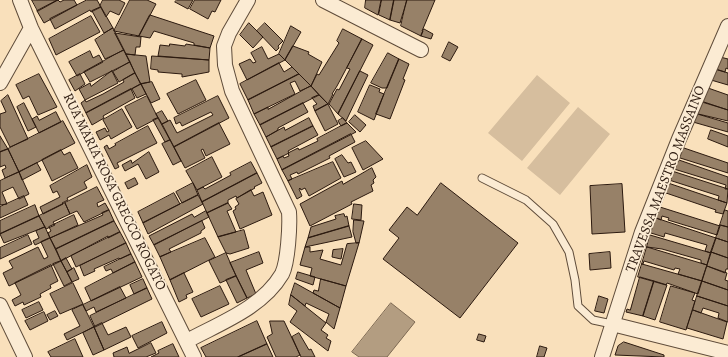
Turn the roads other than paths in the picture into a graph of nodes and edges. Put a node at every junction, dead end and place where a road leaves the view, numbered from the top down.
1 (20, 0) edge
2 (248, 0) edge
3 (322, 0) edge
4 (728, 26) edge
5 (31, 28) junction
6 (421, 50) dead end
7 (0, 83) edge
8 (482, 178) dead end
9 (0, 305) edge
10 (612, 324) junction
11 (187, 341) junction
12 (728, 353) edge
13 (25, 357) edge
14 (194, 357) edge
15 (602, 357) edge

1 - 5 street, RUA MARIA ROSA GRECCO ROGATO
2 - 11 street
3 - 6 street
4 - 10 street, TRAVESSA MAESTRO MASSAINO
5 - 7 street
5 - 11 street, RUA MARIA ROSA GRECCO ROGATO
8 - 10 lane
9 - 13 street
10 - 12 street
10 - 15 street, TRAVESSA MAESTRO MASSAINO
11 - 14 street, RUA MARIA ROSA GRECCO ROGATO

